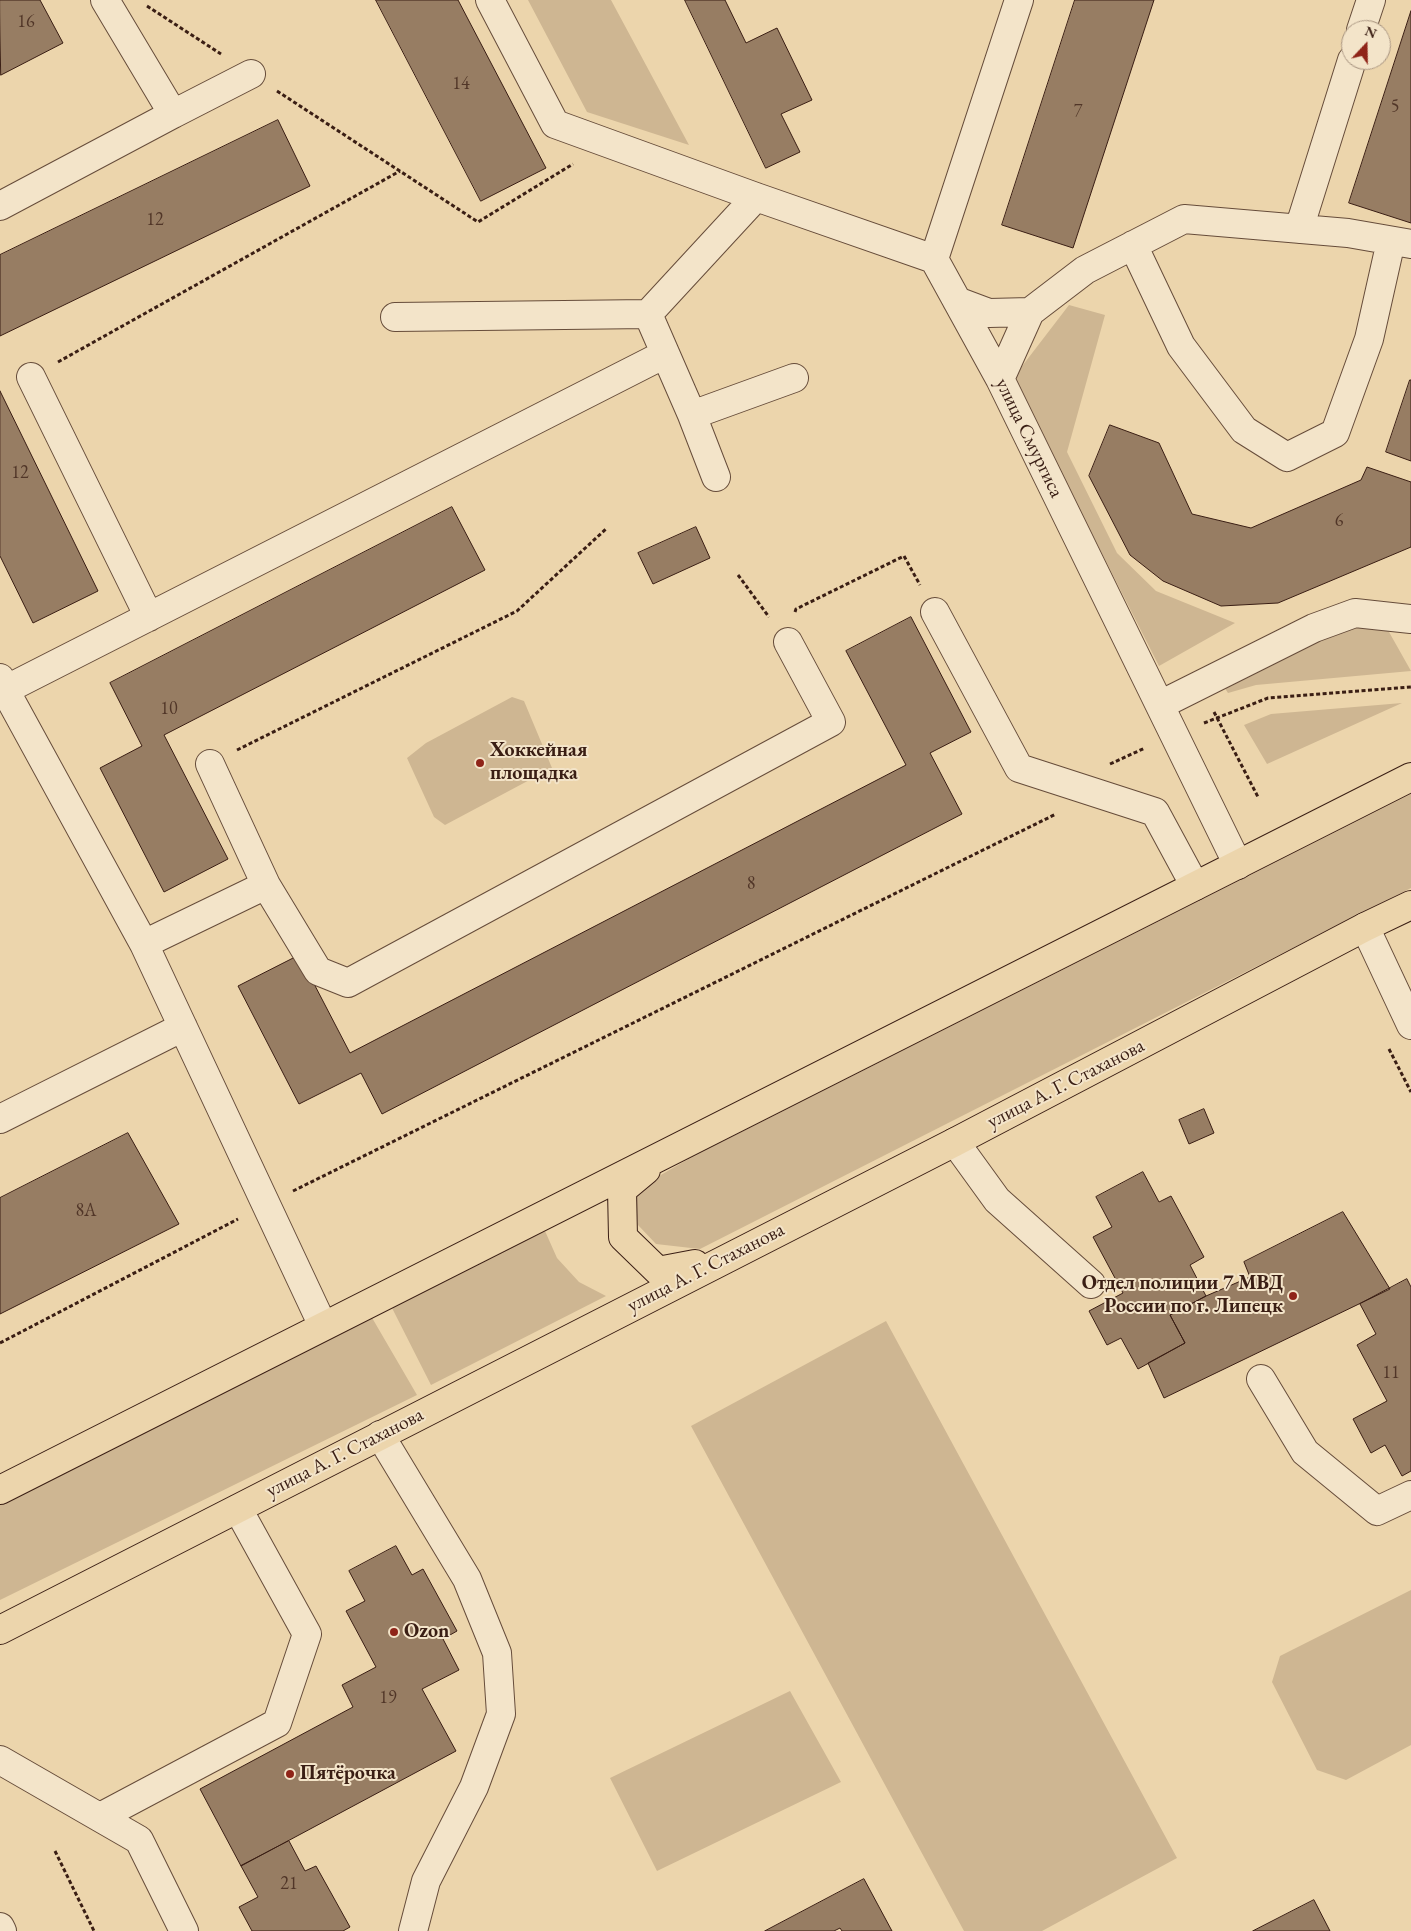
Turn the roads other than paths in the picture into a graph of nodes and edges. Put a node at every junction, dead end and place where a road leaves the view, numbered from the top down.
1 (105, 0) edge
2 (490, 0) edge
3 (1019, 0) edge
4 (1371, 0) edge
5 (1364, 20) edge
6 (1349, 70) edge
7 (251, 74) road end
8 (173, 114) junction
9 (756, 197) junction
10 (0, 206) edge
11 (1299, 229) junction
12 (1401, 242) edge
13 (1133, 245) junction
14 (934, 259) junction
15 (958, 302) junction
16 (1030, 312) junction
17 (648, 314) junction
18 (394, 317) dead end
19 (665, 354) junction
20 (31, 377) road end
21 (794, 378) dead end
22 (1000, 379) junction
23 (692, 415) junction
24 (716, 477) dead end
25 (935, 612) road end
26 (149, 616) junction
27 (1411, 620) edge
28 (788, 642) road end
29 (2, 684) edge
30 (1160, 705) junction
31 (210, 764) road end
32 (1411, 777) edge
33 (1238, 865) junction
34 (266, 886) junction
35 (1195, 886) junction
36 (1411, 905) edge
37 (1365, 927) junction
38 (144, 944) junction
39 (1411, 1025) edge
40 (183, 1027) junction
41 (0, 1119) edge
42 (955, 1142) junction
43 (671, 1151) junction
44 (722, 1260) junction
45 (1091, 1284) dead end
46 (323, 1326) junction
47 (1261, 1379) dead end
48 (380, 1435) junction
49 (0, 1490) edge
50 (1411, 1495) edge
51 (238, 1509) junction
52 (0, 1630) edge
53 (0, 1760) edge
54 (100, 1817) junction
55 (0, 1926) edge
56 (2, 1931) edge
57 (184, 1931) edge
58 (413, 1931) edge

1 - 8 street
2 - 9 street
3 - 14 street
4 - 5 street
6 - 11 street
7 - 8 street
8 - 10 street
9 - 14 street
9 - 17 street
11 - 12 street
11 - 13 street
12 - 13 street
13 - 16 street
14 - 15 street, улица Смургиса
15 - 16 street
15 - 22 street, улица Смургиса
16 - 22 street
17 - 18 street
17 - 19 street
19 - 23 street
19 - 26 street
20 - 26 street
21 - 23 street
22 - 30 street, улица Смургиса
23 - 24 street
25 - 35 street
26 - 29 street
27 - 30 street
28 - 34 street
29 - 38 street
30 - 33 street, улица Смургиса
31 - 34 street
32 - 33 main road
33 - 35 main road
34 - 38 street
35 - 43 main road
36 - 37 main road, улица А. Г. Стаханова
37 - 39 street
37 - 42 main road, улица А. Г. Стаханова
38 - 40 street
40 - 41 street
40 - 46 street
42 - 44 main road, улица А. Г. Стаханова
42 - 45 street
43 - 44 main road
43 - 46 main road
44 - 48 main road, улица А. Г. Стаханова
46 - 49 main road
47 - 50 street
48 - 51 main road, улица А. Г. Стаханова
48 - 58 street
51 - 52 main road, улица А. Г. Стаханова
51 - 54 street
53 - 54 street
54 - 57 street
55 - 56 street

